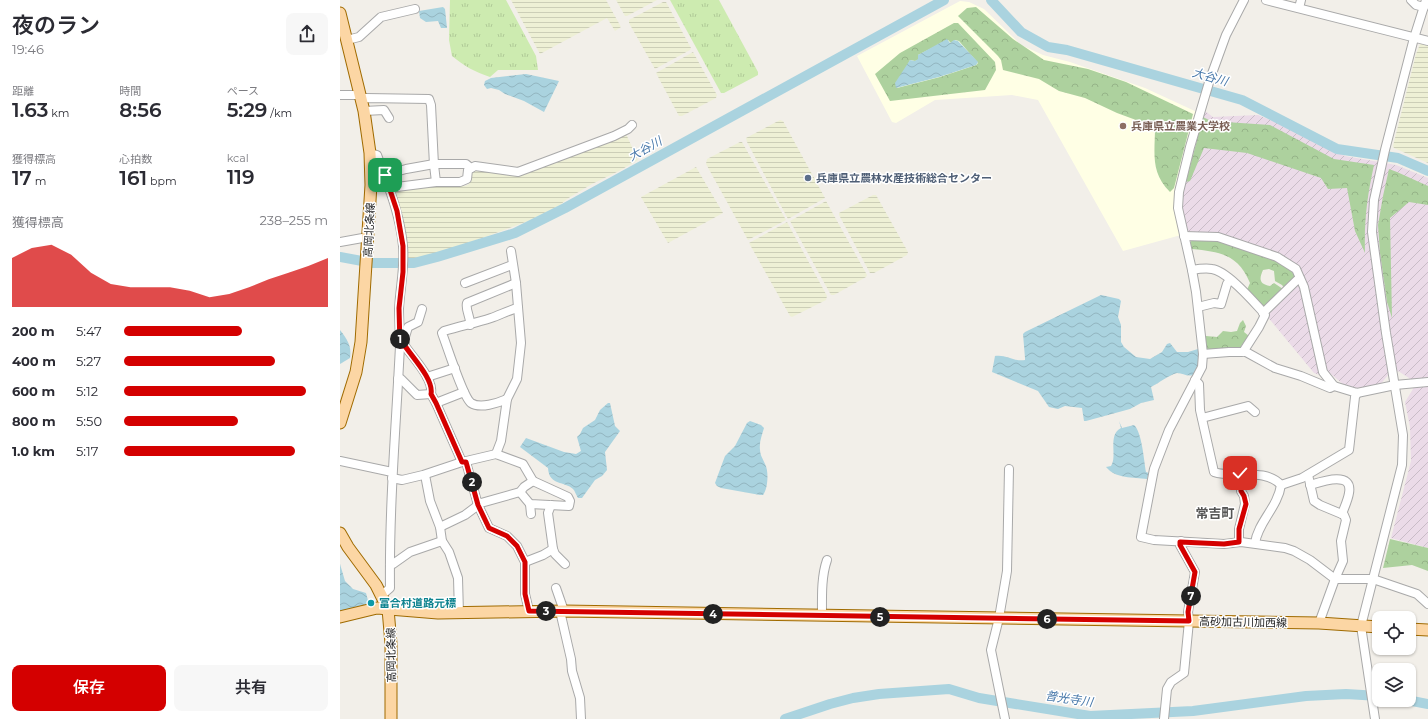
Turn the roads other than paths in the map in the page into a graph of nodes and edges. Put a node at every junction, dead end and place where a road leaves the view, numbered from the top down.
1 (1244, 0) edge
2 (1266, 0) edge
3 (1411, 0) edge
4 (1425, 3) edge
5 (1300, 4) edge
6 (415, 9) dead end
7 (340, 13) edge
8 (1414, 38) junction
9 (347, 40) junction
10 (1428, 41) edge
11 (340, 95) edge
12 (361, 97) junction
13 (364, 111) junction
14 (389, 118) dead end
15 (632, 125) dead end
16 (370, 154) junction
17 (434, 164) junction
18 (471, 168) junction
19 (385, 175) junction
20 (436, 182) junction
21 (390, 188) junction
22 (1184, 236) junction
23 (368, 237) junction
24 (340, 242) edge
25 (511, 251) dead end
26 (512, 265) junction
27 (1192, 270) junction
28 (1300, 279) junction
29 (1230, 280) junction
30 (465, 283) dead end
31 (516, 283) junction
32 (1198, 307) junction
33 (518, 308) junction
34 (422, 309) dead end
35 (1263, 313) junction
36 (470, 324) junction
37 (402, 346) junction
38 (1243, 352) junction
39 (1203, 354) junction
40 (455, 368) junction
41 (427, 377) junction
42 (398, 379) junction
43 (1195, 380) junction
44 (1428, 382) edge
45 (1395, 385) junction
46 (1334, 386) junction
47 (464, 392) junction
48 (1357, 393) junction
49 (431, 394) junction
50 (507, 399) junction
51 (436, 403) junction
52 (1255, 412) dead end
53 (1202, 418) junction
54 (340, 423) edge
55 (496, 454) junction
56 (340, 461) edge
57 (464, 462) junction
58 (1009, 469) dead end
59 (1241, 474) junction
60 (392, 475) junction
61 (425, 475) junction
62 (1308, 475) junction
63 (533, 481) junction
64 (1281, 485) junction
65 (1310, 485) junction
66 (520, 492) junction
67 (530, 504) junction
68 (478, 505) junction
69 (551, 505) junction
70 (531, 514) dead end
71 (1342, 514) junction
72 (440, 527) junction
73 (340, 534) edge
74 (442, 541) junction
75 (1180, 542) junction
76 (1239, 542) junction
77 (1255, 543) junction
78 (553, 549) junction
79 (827, 560) dead end
80 (525, 562) junction
81 (565, 564) dead end
82 (390, 565) junction
83 (1334, 579) junction
84 (1373, 579) junction
85 (556, 588) dead end
86 (382, 595) junction
87 (1428, 604) edge
88 (388, 609) junction
89 (529, 611) junction
90 (562, 611) junction
91 (459, 614) junction
92 (822, 616) junction
93 (340, 617) edge
94 (999, 618) junction
95 (1189, 621) junction
96 (1319, 624) junction
97 (1361, 626) junction
98 (1372, 627) edge
99 (1416, 629) edge
100 (1428, 630) edge
101 (1004, 716) edge
102 (391, 719) edge
103 (581, 719) edge
104 (1164, 719) edge
105 (1375, 719) edge

1 - 22 street
2 - 5 street
3 - 4 street
4 - 8 street
5 - 8 street
6 - 9 street
7 - 9 main road, 高岡北条線
8 - 10 street
8 - 45 street
9 - 12 main road, 高岡北条線
11 - 12 street
12 - 13 main road, 高岡北条線
12 - 17 street
13 - 14 street
13 - 16 main road, 高岡北条線
15 - 18 street
16 - 19 street
16 - 23 main road, 高岡北条線
17 - 18 street
17 - 19 street
17 - 20 street
18 - 20 street
19 - 21 street
20 - 21 street
21 - 37 street
22 - 27 street
22 - 28 street
23 - 24 street
23 - 54 main road, 高岡北条線
25 - 26 street
26 - 30 street
26 - 31 street
27 - 29 street
27 - 32 street
28 - 35 street
28 - 46 street
29 - 32 street
29 - 35 street
31 - 33 street
31 - 36 street
32 - 39 street
33 - 36 street
33 - 50 street
34 - 37 street
35 - 38 street
36 - 40 street
37 - 41 street
37 - 42 street
38 - 39 street
38 - 46 street
39 - 43 street
40 - 41 street
40 - 47 street
41 - 49 street
42 - 49 street
42 - 60 street
43 - 53 street
43 - 75 street
44 - 45 street
45 - 48 street
45 - 84 street
46 - 48 street
47 - 50 street
47 - 51 street
48 - 62 street
49 - 51 street
50 - 55 street
51 - 57 street
52 - 53 street
53 - 59 street
55 - 57 street
55 - 63 street
56 - 60 street
57 - 61 street
57 - 68 street
58 - 94 street
59 - 64 street
59 - 76 street
60 - 61 street
60 - 82 street
61 - 72 street
62 - 64 street
62 - 65 street
63 - 66 street
63 - 69 street
64 - 77 street
65 - 71 street
65 - 71 street
66 - 67 street
66 - 68 street
67 - 69 street
67 - 70 street
68 - 72 street
68 - 80 street
69 - 78 street
71 - 83 street
72 - 74 street
73 - 86 main road, 高岡北条線
74 - 82 street
74 - 91 street
75 - 76 street
75 - 95 street
76 - 77 street
77 - 83 street
78 - 80 street
78 - 81 street
79 - 92 street
80 - 89 street
82 - 86 street
83 - 84 street
83 - 96 street
84 - 87 street
84 - 97 street
85 - 90 street
86 - 88 main road, 高岡北条線
88 - 91 main road, 高砂加古川加西線
88 - 93 main road, 高砂加古川加西線
88 - 102 main road, 高岡北条線
89 - 90 main road, 高砂加古川加西線
89 - 91 main road, 高砂加古川加西線
90 - 92 main road, 高砂加古川加西線
90 - 103 street
92 - 94 main road, 高砂加古川加西線
94 - 95 main road, 高砂加古川加西線
94 - 101 street
95 - 96 main road, 高砂加古川加西線
95 - 104 street
96 - 97 main road, 高砂加古川加西線
97 - 98 main road, 高砂加古川加西線
97 - 105 street
99 - 100 main road

